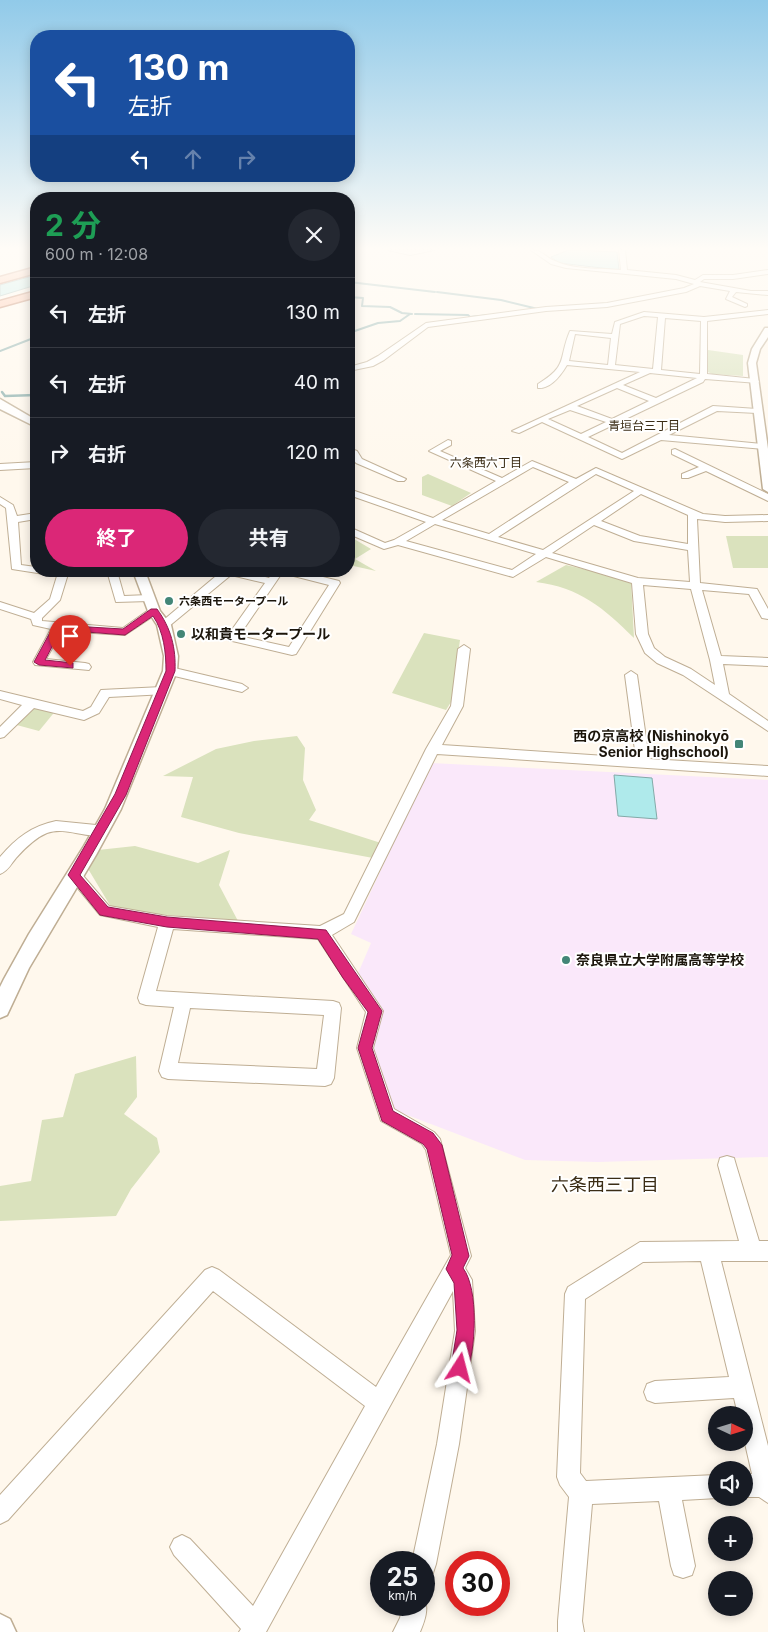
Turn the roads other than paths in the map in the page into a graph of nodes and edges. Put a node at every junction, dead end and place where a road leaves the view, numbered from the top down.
1 (424, 326) edge
2 (617, 326) edge
3 (660, 326) edge
4 (704, 326) edge
5 (768, 330) edge
6 (615, 336) junction
7 (564, 363) junction
8 (355, 368) edge
9 (611, 368) junction
10 (653, 371) junction
11 (703, 376) junction
12 (755, 380) junction
13 (541, 386) dead end
14 (618, 386) junction
15 (656, 401) junction
16 (0, 402) edge
17 (570, 407) junction
18 (757, 411) junction
19 (30, 420) edge
20 (543, 420) junction
21 (613, 422) junction
22 (516, 431) dead end
23 (581, 437) junction
24 (660, 437) junction
25 (448, 443) dead end
26 (762, 447) junction
27 (675, 452) dead end
28 (355, 455) edge
29 (30, 465) edge
30 (0, 467) edge
31 (705, 468) junction
32 (685, 476) dead end
33 (402, 479) dead end
34 (500, 480) junction
35 (576, 482) junction
36 (768, 489) edge
37 (640, 491) junction
38 (355, 494) edge
39 (768, 498) edge
40 (0, 500) edge
41 (692, 516) junction
42 (30, 517) edge
43 (768, 518) edge
44 (13, 520) junction
45 (434, 520) junction
46 (595, 522) junction
47 (355, 533) edge
48 (491, 537) junction
49 (398, 542) junction
50 (693, 548) junction
51 (546, 553) junction
52 (30, 569) edge
53 (62, 577) edge
54 (114, 577) edge
55 (141, 577) edge
56 (221, 577) edge
57 (252, 577) edge
58 (275, 577) edge
59 (310, 577) edge
60 (637, 581) junction
61 (272, 582) junction
62 (695, 585) junction
63 (149, 598) junction
64 (0, 605) edge
65 (154, 611) junction
66 (36, 616) junction
67 (768, 616) edge
68 (164, 625) junction
69 (58, 627) junction
70 (464, 649) dead end
71 (716, 660) junction
72 (768, 662) edge
73 (85, 667) dead end
74 (170, 671) junction
75 (631, 675) dead end
76 (242, 688) dead end
77 (162, 691) junction
78 (0, 695) edge
79 (723, 697) junction
80 (31, 703) junction
81 (768, 727) edge
82 (0, 734) edge
83 (432, 749) junction
84 (643, 764) junction
85 (768, 771) edge
86 (102, 830) junction
87 (0, 868) edge
88 (74, 875) junction
89 (167, 922) junction
90 (322, 934) junction
91 (184, 1000) junction
92 (0, 1009) edge
93 (727, 1165) dead end
94 (708, 1251) junction
95 (760, 1251) edge
96 (454, 1269) junction
97 (742, 1387) junction
98 (655, 1392) dead end
99 (380, 1404) junction
100 (753, 1486) edge
101 (708, 1487) edge
102 (768, 1487) edge
103 (668, 1488) junction
104 (581, 1493) junction
105 (0, 1512) edge
106 (182, 1547) dead end
107 (427, 1551) edge
108 (683, 1566) dead end
109 (413, 1616) edge
110 (254, 1629) edge
111 (406, 1632) edge
112 (570, 1632) edge

1 - 8 street
2 - 6 street
3 - 10 street
4 - 11 street
5 - 12 street
6 - 7 street
6 - 9 street
7 - 9 street
7 - 13 street
9 - 10 street
10 - 11 street
10 - 14 street
11 - 12 street
11 - 15 street
12 - 18 street
14 - 15 street
14 - 17 street
15 - 21 street
16 - 19 street
17 - 20 street
17 - 21 street
18 - 24 street
18 - 26 street
20 - 22 street
20 - 23 street
21 - 23 street
23 - 24 street
24 - 26 street
25 - 34 street
26 - 36 street
27 - 31 street
28 - 33 street
29 - 30 street
31 - 32 street
31 - 39 street
34 - 35 street
34 - 45 street
35 - 37 street
35 - 48 street
37 - 41 street
37 - 46 street
38 - 45 street
40 - 44 street
41 - 43 street
41 - 50 street
42 - 44 street
44 - 52 street
45 - 48 street
45 - 49 street
46 - 50 street
46 - 51 street
47 - 49 street
48 - 51 street
49 - 51 street
50 - 62 street
51 - 60 street
53 - 66 street
54 - 63 street
55 - 63 street
56 - 68 street
57 - 61 street
58 - 61 street
59 - 61 street
60 - 62 street
60 - 79 street
62 - 67 street
62 - 71 street
63 - 65 street
64 - 66 street
65 - 68 street
65 - 69 street
66 - 69 street
68 - 74 street
69 - 73 street
70 - 83 street
71 - 72 street
71 - 79 street
74 - 76 street
74 - 77 street
75 - 84 street
77 - 80 street
77 - 86 street
78 - 80 street
79 - 81 street
80 - 82 street
83 - 84 street
83 - 90 street
84 - 85 street
86 - 87 street
86 - 88 street
88 - 89 street
88 - 92 street
89 - 90 street
89 - 91 street
90 - 96 street
91 - 91 street
93 - 95 street
94 - 95 street
94 - 97 street
94 - 104 street
96 - 99 street
96 - 107 street
97 - 98 street
97 - 102 street
99 - 105 street
99 - 110 street
100 - 102 street
101 - 103 street
103 - 104 street
103 - 108 street
104 - 112 street
106 - 110 street
109 - 111 street

